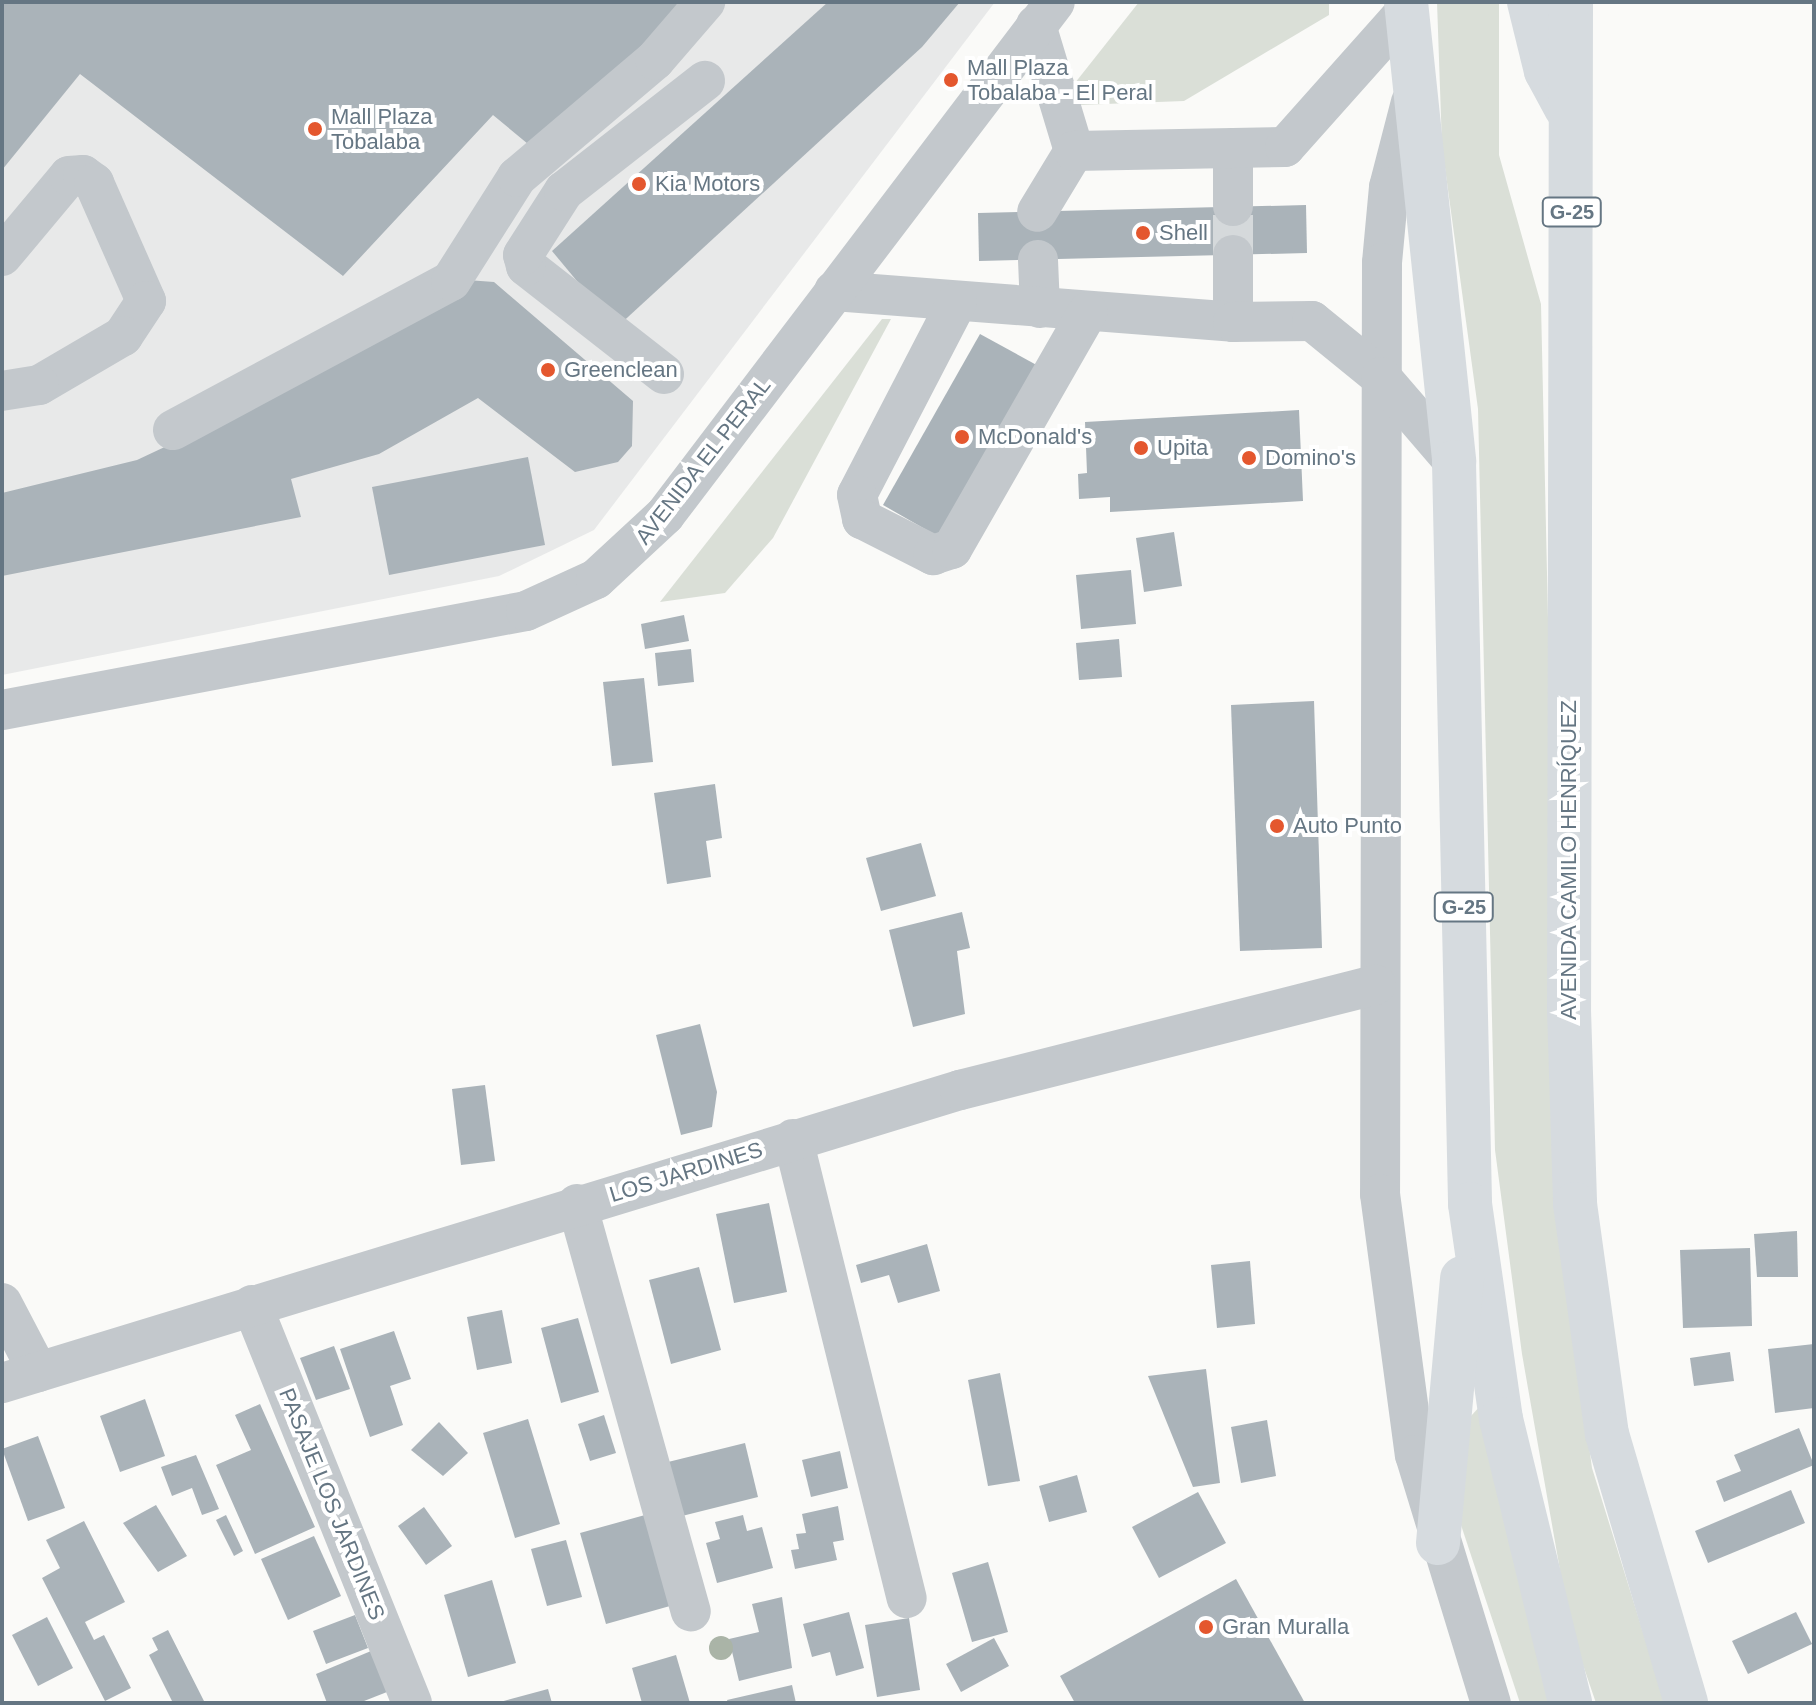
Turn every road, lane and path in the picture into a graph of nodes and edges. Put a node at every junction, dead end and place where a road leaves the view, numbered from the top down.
1 (705, 2) edge
2 (1529, 2) edge
3 (1571, 2) edge
4 (1406, 7) edge
5 (1046, 14) edge
6 (705, 81) dead end
7 (1411, 102) junction
8 (1572, 117) junction
9 (1233, 148) junction
10 (1074, 151) junction
11 (1233, 206) tunnel mouth
12 (1037, 212) dead end
13 (494, 215) junction
14 (525, 243) junction
15 (1233, 255) tunnel mouth
16 (2, 256) edge
17 (1038, 260) dead end
18 (834, 291) junction
19 (957, 302) junction
20 (1040, 308) junction
21 (1088, 312) junction
22 (1233, 322) junction
23 (664, 374) dead end
24 (1381, 377) junction
25 (2, 391) edge
26 (173, 430) dead end
27 (1454, 462) junction
28 (2, 710) edge
29 (1376, 985) junction
30 (793, 1139) junction
31 (577, 1204) junction
32 (1470, 1204) junction
33 (2, 1303) edge
34 (252, 1305) junction
35 (20, 1378) edge
36 (1438, 1543) junction
37 (907, 1598) dead end
38 (691, 1611) dead end
39 (412, 1703) edge
40 (1491, 1703) edge
41 (1570, 1703) edge
42 (1686, 1703) edge

1 - 13 street
2 - 8 main road
3 - 8 main road, AVENIDA CAMILO HENRÍQUEZ / G-25
4 - 7 main road, G-25
4 - 9 street
5 - 10 street
5 - 18 street, AVENIDA EL PERAL
6 - 14 street
7 - 24 street
7 - 27 main road, G-25
8 - 42 main road, AVENIDA CAMILO HENRÍQUEZ / G-25
9 - 10 street
9 - 11 street
10 - 12 street
13 - 14 street
13 - 26 street
14 - 23 street
15 - 22 street
16 - 25 street
17 - 20 street
18 - 19 street
18 - 28 street, AVENIDA EL PERAL
19 - 20 street
19 - 21 street
20 - 21 street
21 - 22 street
22 - 24 street
24 - 27 street
24 - 29 street
27 - 32 main road, G-25
29 - 30 street, LOS JARDINES
29 - 36 street
30 - 31 street, LOS JARDINES
30 - 37 street
31 - 34 street, LOS JARDINES
31 - 38 street
32 - 36 main road
32 - 41 main road, G-25
33 - 35 street
34 - 35 street, LOS JARDINES
34 - 39 street, PASAJE LOS JARDINES
36 - 40 street

